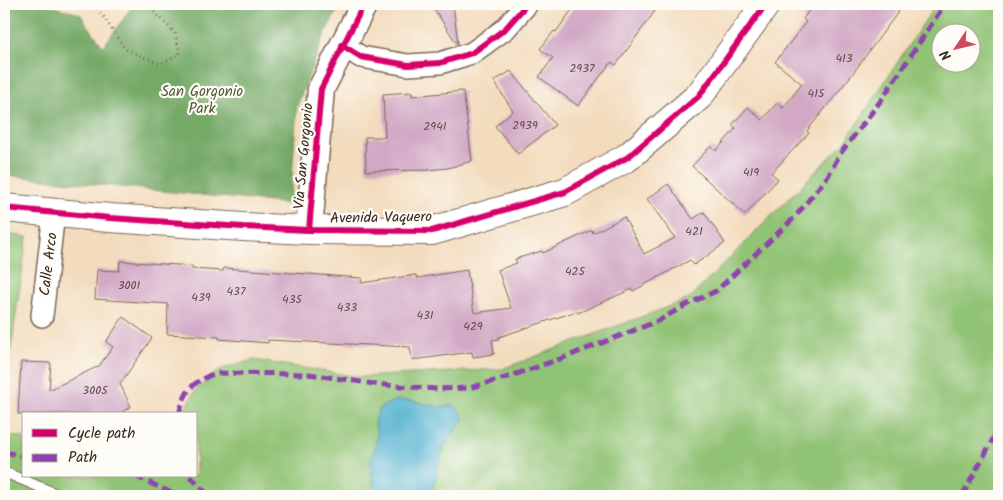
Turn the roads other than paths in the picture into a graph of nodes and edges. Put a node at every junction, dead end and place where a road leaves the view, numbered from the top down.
1 (364, 4) edge
2 (527, 4) edge
3 (766, 4) edge
4 (342, 45) junction
5 (4, 208) edge
6 (54, 213) junction
7 (309, 230) junction
8 (42, 316) dead end
9 (4, 472) edge
10 (61, 496) edge

1 - 4 street, Via San Gorgonio
2 - 4 street
3 - 7 main road, Avenida Vaquero
4 - 7 street, Via San Gorgonio
5 - 6 main road, Avenida Vaquero
6 - 7 main road, Avenida Vaquero
6 - 8 street, Calle Arco
9 - 10 lane

